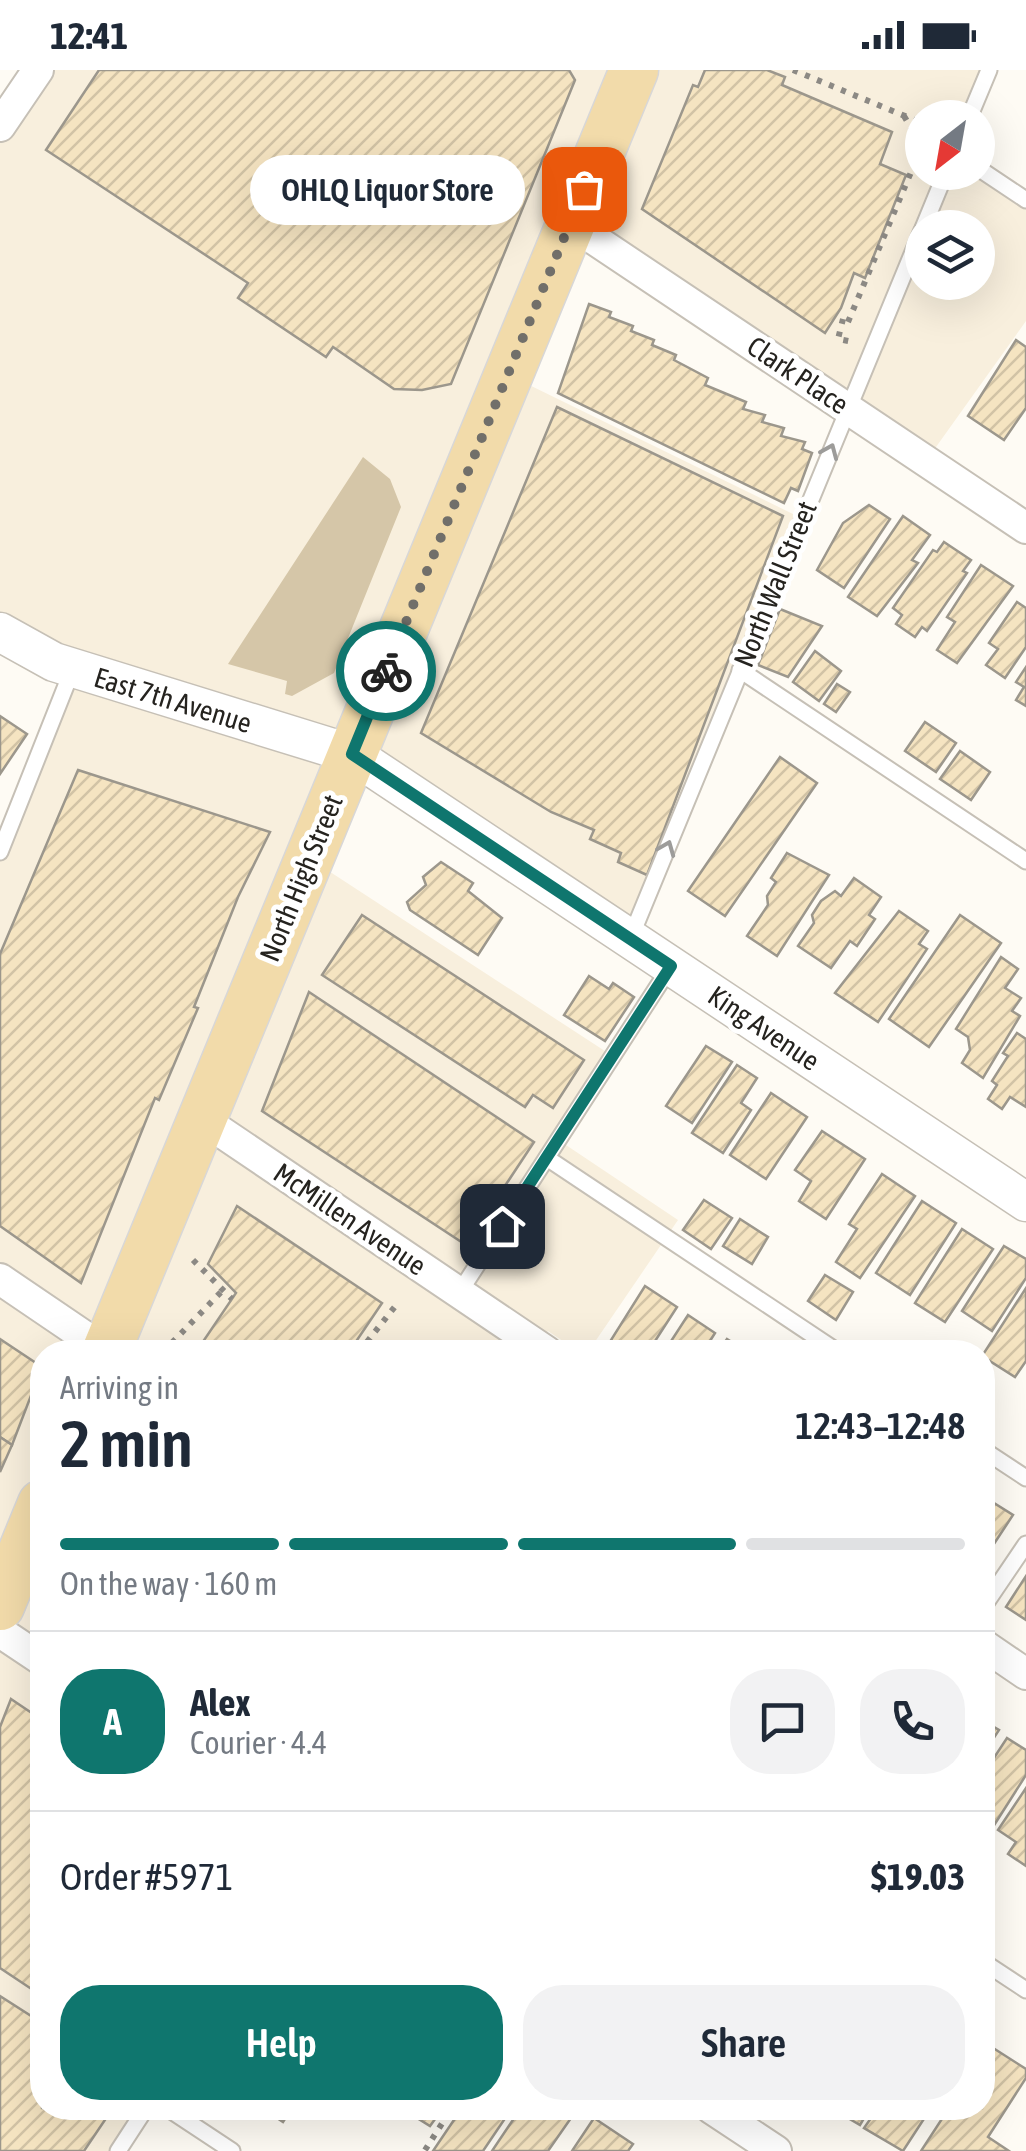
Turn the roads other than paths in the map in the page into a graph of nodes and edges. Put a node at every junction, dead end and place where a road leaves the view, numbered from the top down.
1 (38, 70) edge
2 (634, 70) edge
3 (989, 70) edge
4 (976, 100) edge
5 (0, 126) edge
6 (995, 179) edge
7 (1026, 200) edge
8 (570, 224) junction
9 (905, 272) edge
10 (848, 408) junction
11 (1026, 528) edge
12 (0, 632) edge
13 (73, 668) junction
14 (740, 670) junction
15 (352, 754) junction
16 (0, 852) edge
17 (1026, 861) edge
18 (630, 939) junction
19 (671, 966) junction
20 (202, 1118) junction
21 (546, 1158) junction
22 (1026, 1201) edge
23 (0, 1279) edge
24 (460, 1293) junction
25 (89, 1340) edge
26 (111, 1340) edge
27 (529, 1340) edge
28 (820, 1340) edge
29 (995, 1458) edge
30 (1026, 1478) edge
31 (30, 1533) edge
32 (1026, 1544) edge
33 (995, 1590) edge
34 (0, 1606) edge
35 (0, 1632) edge
36 (30, 1652) edge
37 (995, 1653) edge
38 (1026, 1674) edge
39 (995, 1970) edge
40 (1026, 1990) edge
41 (138, 2120) edge
42 (185, 2120) edge
43 (729, 2120) edge
44 (118, 2151) edge
45 (232, 2151) edge
46 (776, 2151) edge

1 - 5 street
2 - 8 main road, North High Street
3 - 4 lane
6 - 7 lane
8 - 10 street, Clark Place
8 - 15 main road, North High Street
9 - 10 lane, North Wall Street
10 - 11 street, Clark Place
14 -> 10 lane, North Wall Street
12 - 13 street, East 7th Avenue
13 - 15 street, East 7th Avenue
13 - 16 lane
14 - 17 lane
18 -> 14 lane, North Wall Street
15 - 18 street, King Avenue
15 - 20 main road, North High Street
18 - 19 street, King Avenue
19 - 21 lane
19 - 22 street, King Avenue
20 - 24 street, McMillen Avenue
20 - 26 main road, North High Street
21 - 24 lane
21 - 28 lane
23 - 25 street
24 - 27 street, McMillen Avenue
29 - 30 lane
31 - 34 main road
32 - 33 lane
35 - 36 street
37 - 38 street
39 - 40 lane
41 - 44 lane
42 - 45 lane
43 - 46 street

